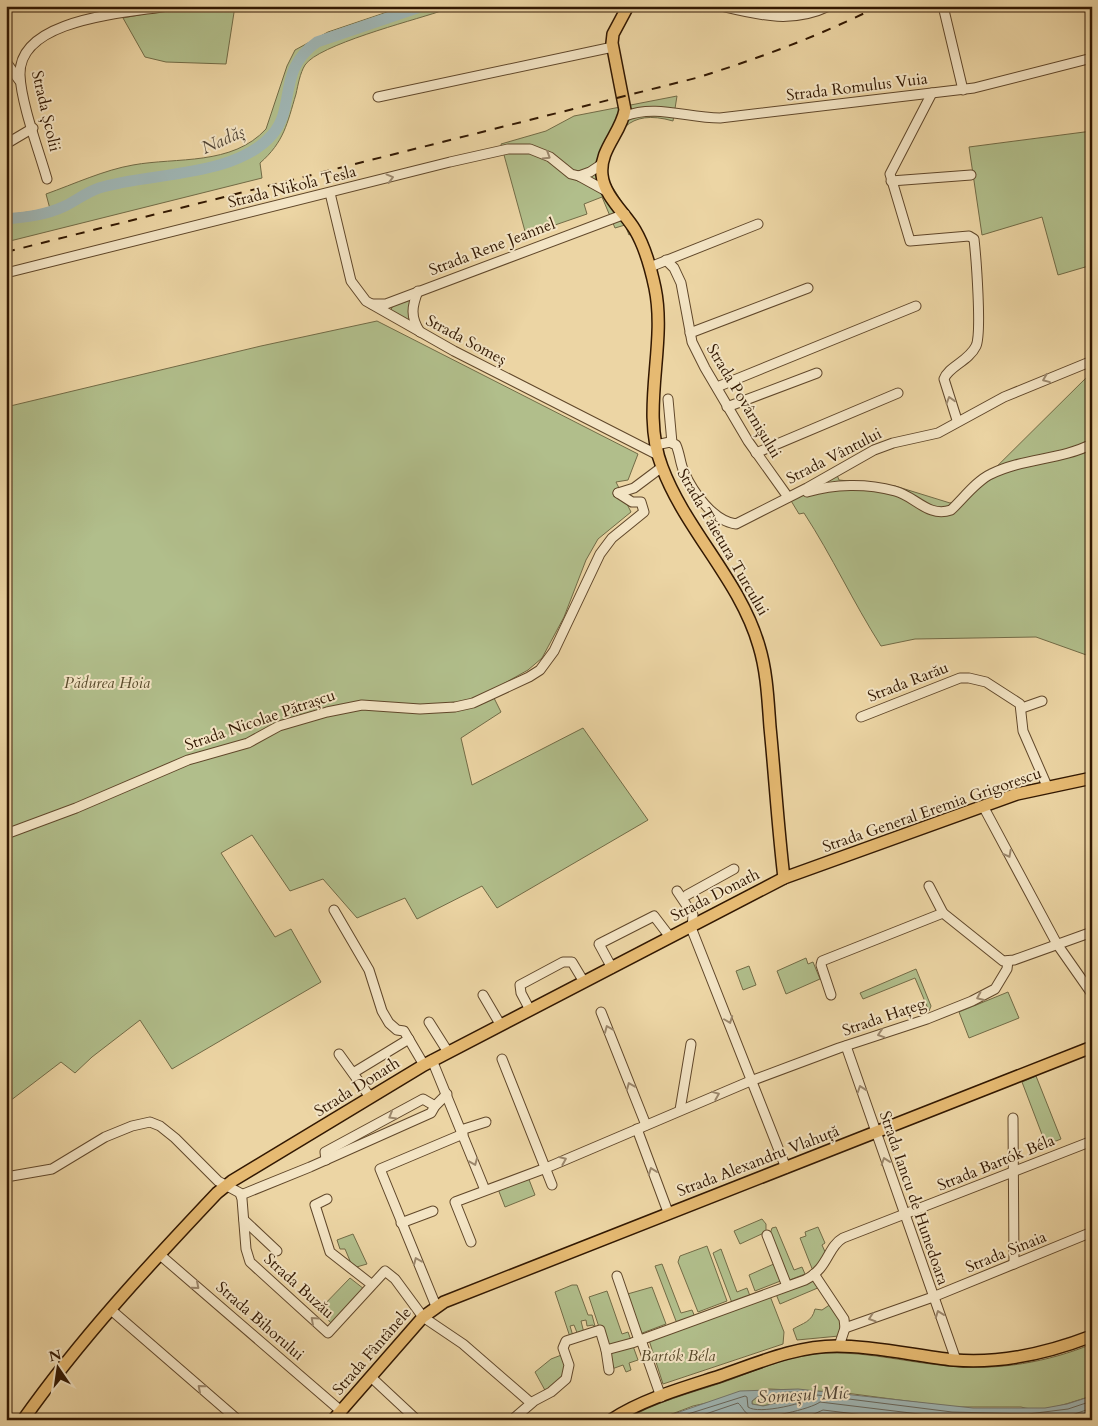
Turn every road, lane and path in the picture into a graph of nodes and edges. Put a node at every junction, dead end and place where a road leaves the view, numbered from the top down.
1 (168, 6) edge
2 (628, 6) edge
3 (722, 6) edge
4 (829, 6) edge
5 (943, 6) edge
6 (613, 47) junction
7 (24, 55) junction
8 (6, 58) edge
9 (1092, 58) edge
10 (6, 62) edge
11 (21, 84) junction
12 (963, 90) junction
13 (932, 93) junction
14 (378, 97) dead end
15 (624, 116) junction
16 (32, 128) junction
17 (6, 144) edge
18 (602, 164) junction
19 (971, 175) dead end
20 (579, 176) junction
21 (47, 180) dead end
22 (891, 181) junction
23 (608, 192) junction
24 (330, 193) junction
25 (625, 214) junction
26 (758, 224) dead end
27 (666, 260) junction
28 (650, 267) junction
29 (6, 273) edge
30 (808, 288) dead end
31 (418, 291) junction
32 (370, 304) junction
33 (916, 306) dead end
34 (420, 332) junction
35 (690, 332) junction
36 (1092, 361) edge
37 (817, 373) dead end
38 (717, 387) junction
39 (898, 393) dead end
40 (668, 399) dead end
41 (727, 407) junction
42 (957, 420) junction
43 (672, 442) junction
44 (1092, 444) edge
45 (657, 450) junction
46 (756, 453) junction
47 (662, 467) junction
48 (791, 496) junction
49 (1042, 701) dead end
50 (1022, 708) junction
51 (861, 716) dead end
52 (1092, 778) edge
53 (1047, 786) junction
54 (983, 806) junction
55 (6, 834) edge
56 (734, 869) dead end
57 (784, 878) junction
58 (929, 886) dead end
59 (677, 891) dead end
60 (687, 895) dead end
61 (334, 910) dead end
62 (943, 913) junction
63 (691, 926) junction
64 (1092, 932) edge
65 (670, 937) junction
66 (1057, 944) junction
67 (1008, 961) junction
68 (612, 968) junction
69 (584, 982) junction
70 (1092, 994) edge
71 (831, 995) dead end
72 (483, 996) dead end
73 (530, 1010) junction
74 (601, 1012) dead end
75 (430, 1022) dead end
76 (500, 1024) junction
77 (408, 1039) junction
78 (691, 1044) dead end
79 (846, 1046) junction
80 (1092, 1047) edge
81 (448, 1052) junction
82 (339, 1054) dead end
83 (502, 1059) dead end
84 (428, 1062) junction
85 (353, 1072) junction
86 (753, 1081) junction
87 (447, 1094) junction
88 (370, 1097) junction
89 (435, 1106) junction
90 (680, 1110) junction
91 (1013, 1118) dead end
92 (486, 1122) dead end
93 (642, 1127) junction
94 (462, 1132) junction
95 (875, 1133) junction
96 (1092, 1141) edge
97 (326, 1160) junction
98 (546, 1168) junction
99 (786, 1168) junction
100 (1014, 1172) junction
101 (6, 1177) edge
102 (552, 1185) dead end
103 (226, 1186) junction
104 (485, 1190) junction
105 (241, 1195) junction
106 (327, 1199) dead end
107 (433, 1211) dead end
108 (668, 1212) junction
109 (904, 1216) junction
110 (244, 1220) junction
111 (401, 1223) junction
112 (767, 1235) dead end
113 (1091, 1235) edge
114 (471, 1242) dead end
115 (278, 1251) dead end
116 (159, 1254) junction
117 (1014, 1264) junction
118 (814, 1274) junction
119 (617, 1276) dead end
120 (372, 1284) junction
121 (787, 1286) junction
122 (933, 1297) junction
123 (436, 1306) junction
124 (110, 1308) junction
125 (423, 1317) junction
126 (845, 1328) junction
127 (1092, 1336) edge
128 (640, 1340) junction
129 (839, 1346) junction
130 (606, 1350) junction
131 (956, 1360) junction
132 (609, 1370) dead end
133 (372, 1378) junction
134 (660, 1396) junction
135 (531, 1403) junction
136 (337, 1415) edge
137 (23, 1420) edge
138 (238, 1420) edge
139 (418, 1420) edge
140 (512, 1420) edge
141 (611, 1420) edge

1 - 7 street, Strada Școlii
2 - 6 main road
3 - 4 street
5 - 12 street
6 - 14 street
6 - 15 main road
7 - 8 street
7 - 11 street, Strada Școlii
9 - 12 street, Strada Romulus Vuia
10 - 11 street
11 - 16 street, Strada Școlii
12 - 13 street, Strada Romulus Vuia
13 - 15 street, Strada Romulus Vuia
13 - 22 street
15 - 18 main road
16 - 17 street
16 - 21 street, Strada Școlii
18 - 20 street
18 - 23 main road, Strada Tăietura Turcului
19 - 22 street
20 - 23 street, Strada Nikola Tesla
24 -> 20 street, Strada Nikola Tesla
42 -> 22 street
23 - 25 main road, Strada Tăietura Turcului
24 - 29 street, Strada Nikola Tesla
24 - 32 street, Strada Someș
25 - 28 main road, Strada Tăietura Turcului
25 - 31 street, Strada Rene Jeannel
26 - 27 street
27 - 28 street
27 - 35 street, Strada Povârnișului
28 - 45 main road, Strada Tăietura Turcului
30 - 35 street
31 - 32 street, Strada Rene Jeannel
31 - 34 street
32 - 34 street, Strada Someș
33 - 38 street
34 - 45 street, Strada Someș
35 - 38 street, Strada Povârnișului
36 -> 42 street, Strada Vântului
37 - 41 street
38 - 41 street, Strada Povârnișului
39 - 46 street
40 - 43 street
41 - 46 street, Strada Povârnișului
42 - 48 street, Strada Vântului
43 - 45 street
43 - 48 street, Strada Vântului
44 - 48 street
45 - 47 main road, Strada Tăietura Turcului
46 - 48 street, Strada Povârnișului
47 - 55 street, Strada Nicolae Pătrașcu
47 - 57 main road, Strada Tăietura Turcului
49 - 50 street
50 - 51 street, Strada Rarău
50 - 53 street
52 - 53 main road, Strada General Eremia Grigorescu
53 - 54 main road, Strada General Eremia Grigorescu
54 - 57 main road, Strada General Eremia Grigorescu
54 -> 66 street
56 - 60 street
57 - 63 main road, Strada Donath
58 - 62 street
59 - 63 street
61 - 77 street
62 - 67 street
62 - 71 street
63 - 65 main road, Strada Donath
63 -> 86 street
64 - 66 street
65 - 68 main road, Strada Donath
65 - 68 street
66 - 67 street
66 - 70 street
67 -> 79 street, Strada Hațeg
68 - 69 main road, Strada Donath
69 - 73 main road, Strada Donath
69 - 73 street
72 - 76 street
73 - 76 main road, Strada Donath
93 -> 74 street
75 - 81 street
76 - 81 main road, Strada Donath
77 - 84 street
77 - 85 street
78 - 90 street
79 - 86 street, Strada Hațeg
95 -> 79 street, Strada Iancu de Hunedoara
80 - 95 main road, Strada Alexandru Vlahuță
81 - 84 main road, Strada Donath
82 - 85 street
83 - 98 street
84 - 87 street
84 - 88 main road, Strada Donath
85 - 88 street
90 -> 86 street, Strada Hațeg
86 - 99 street
87 - 89 street
87 - 94 street
88 - 103 main road, Strada Donath
89 - 97 street
89 -> 97 street
90 - 93 street, Strada Hațeg
91 - 100 street
92 - 94 street
98 -> 93 street, Strada Hațeg
108 -> 93 street
94 -> 104 street
94 - 111 street
95 - 99 main road, Strada Alexandru Vlahuță
109 -> 95 street, Strada Iancu de Hunedoara
96 - 100 street, Strada Bartók Béla
97 - 105 street
98 - 102 street
98 - 104 street, Strada Hațeg
99 - 108 main road, Strada Alexandru Vlahuță
100 - 109 street, Strada Bartók Béla
100 - 117 street
101 - 103 street
103 - 105 street
103 - 116 main road, Strada Donath
104 - 114 street, Strada Hațeg
105 - 110 street, Strada Buzău
106 - 120 street
107 - 111 street
108 - 123 main road, Strada Alexandru Vlahuță
109 - 118 street, Strada Bartók Béla
109 - 122 street, Strada Iancu de Hunedoara
110 - 115 street
120 -> 110 street, Strada Buzău
123 -> 111 street
112 - 121 street
113 - 117 street, Strada Sinaia
116 - 124 main road, Strada Donath
116 -> 136 street, Strada Bihorului
117 - 122 street, Strada Sinaia
118 - 121 street
118 - 126 street
119 - 128 street
120 - 125 street, Strada Buzău
121 - 128 street
122 -> 126 street, Strada Sinaia
131 -> 122 street, Strada Iancu de Hunedoara
123 - 125 main road, Strada Fântânele
124 - 137 main road, Strada Donath
138 -> 124 street
125 - 133 main road, Strada Fântânele
125 - 135 street
126 - 129 street
127 - 131 main road
128 - 130 street
128 - 134 street
129 - 131 main road
129 - 134 main road
130 - 132 street
130 - 135 street
133 - 136 main road, Strada Fântânele
133 - 139 street
134 - 141 main road
135 - 140 street

